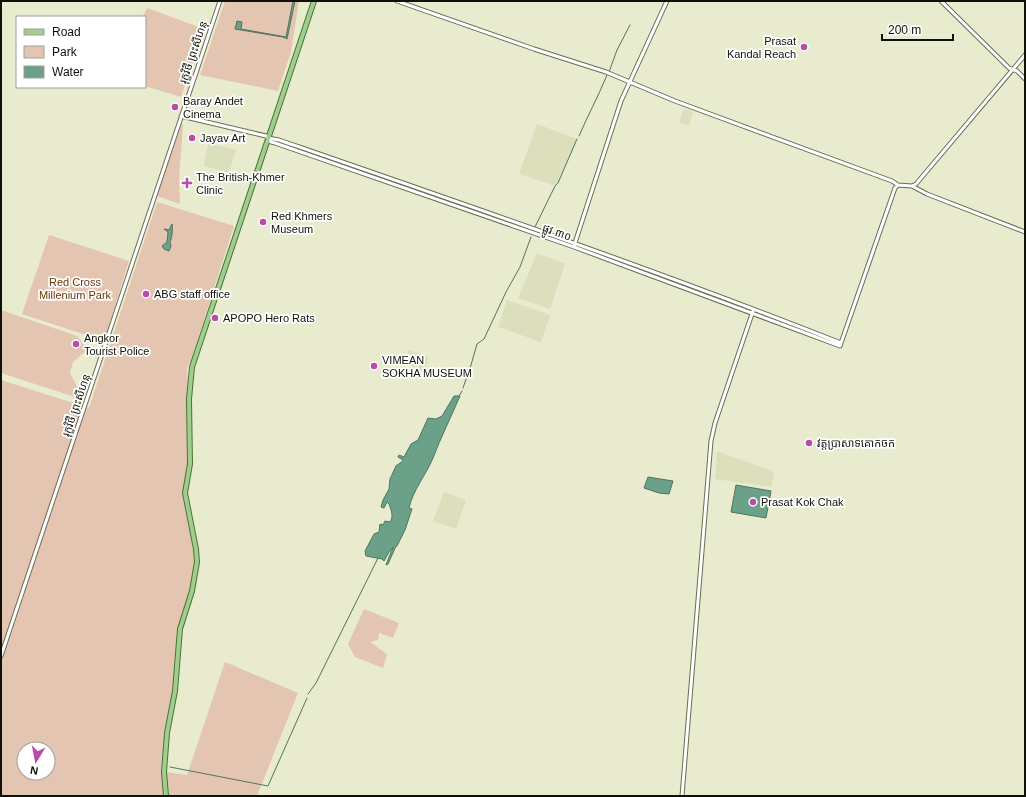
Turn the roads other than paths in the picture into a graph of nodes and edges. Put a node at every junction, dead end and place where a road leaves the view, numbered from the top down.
1 (220, 1) edge
2 (314, 1) edge
3 (397, 1) edge
4 (667, 1) edge
5 (941, 1) edge
6 (1025, 55) edge
7 (1013, 69) junction
8 (1025, 79) edge
9 (630, 82) junction
10 (181, 116) junction
11 (268, 138) junction
12 (898, 185) junction
13 (912, 186) junction
14 (1025, 232) edge
15 (574, 246) junction
16 (753, 311) junction
17 (1, 656) edge
18 (166, 796) edge
19 (682, 796) edge

1 - 10 street, រុក្ខវិថី ព្រះសីហនុ
2 - 11 main road
3 - 9 street
4 - 9 street
5 - 7 street
6 - 7 street
7 - 8 street
7 - 13 street
9 - 12 street
9 - 15 street
10 - 11 street, ផ្លូវ ៣០
10 - 17 street, រុក្ខវិថី ព្រះសីហនុ
11 - 15 street, ផ្លូវ ៣០
11 - 18 main road
12 - 13 street
12 - 16 street, ផ្លូវ ៣០
13 - 14 street
15 - 16 street, ផ្លូវ ៣០
16 - 19 street

